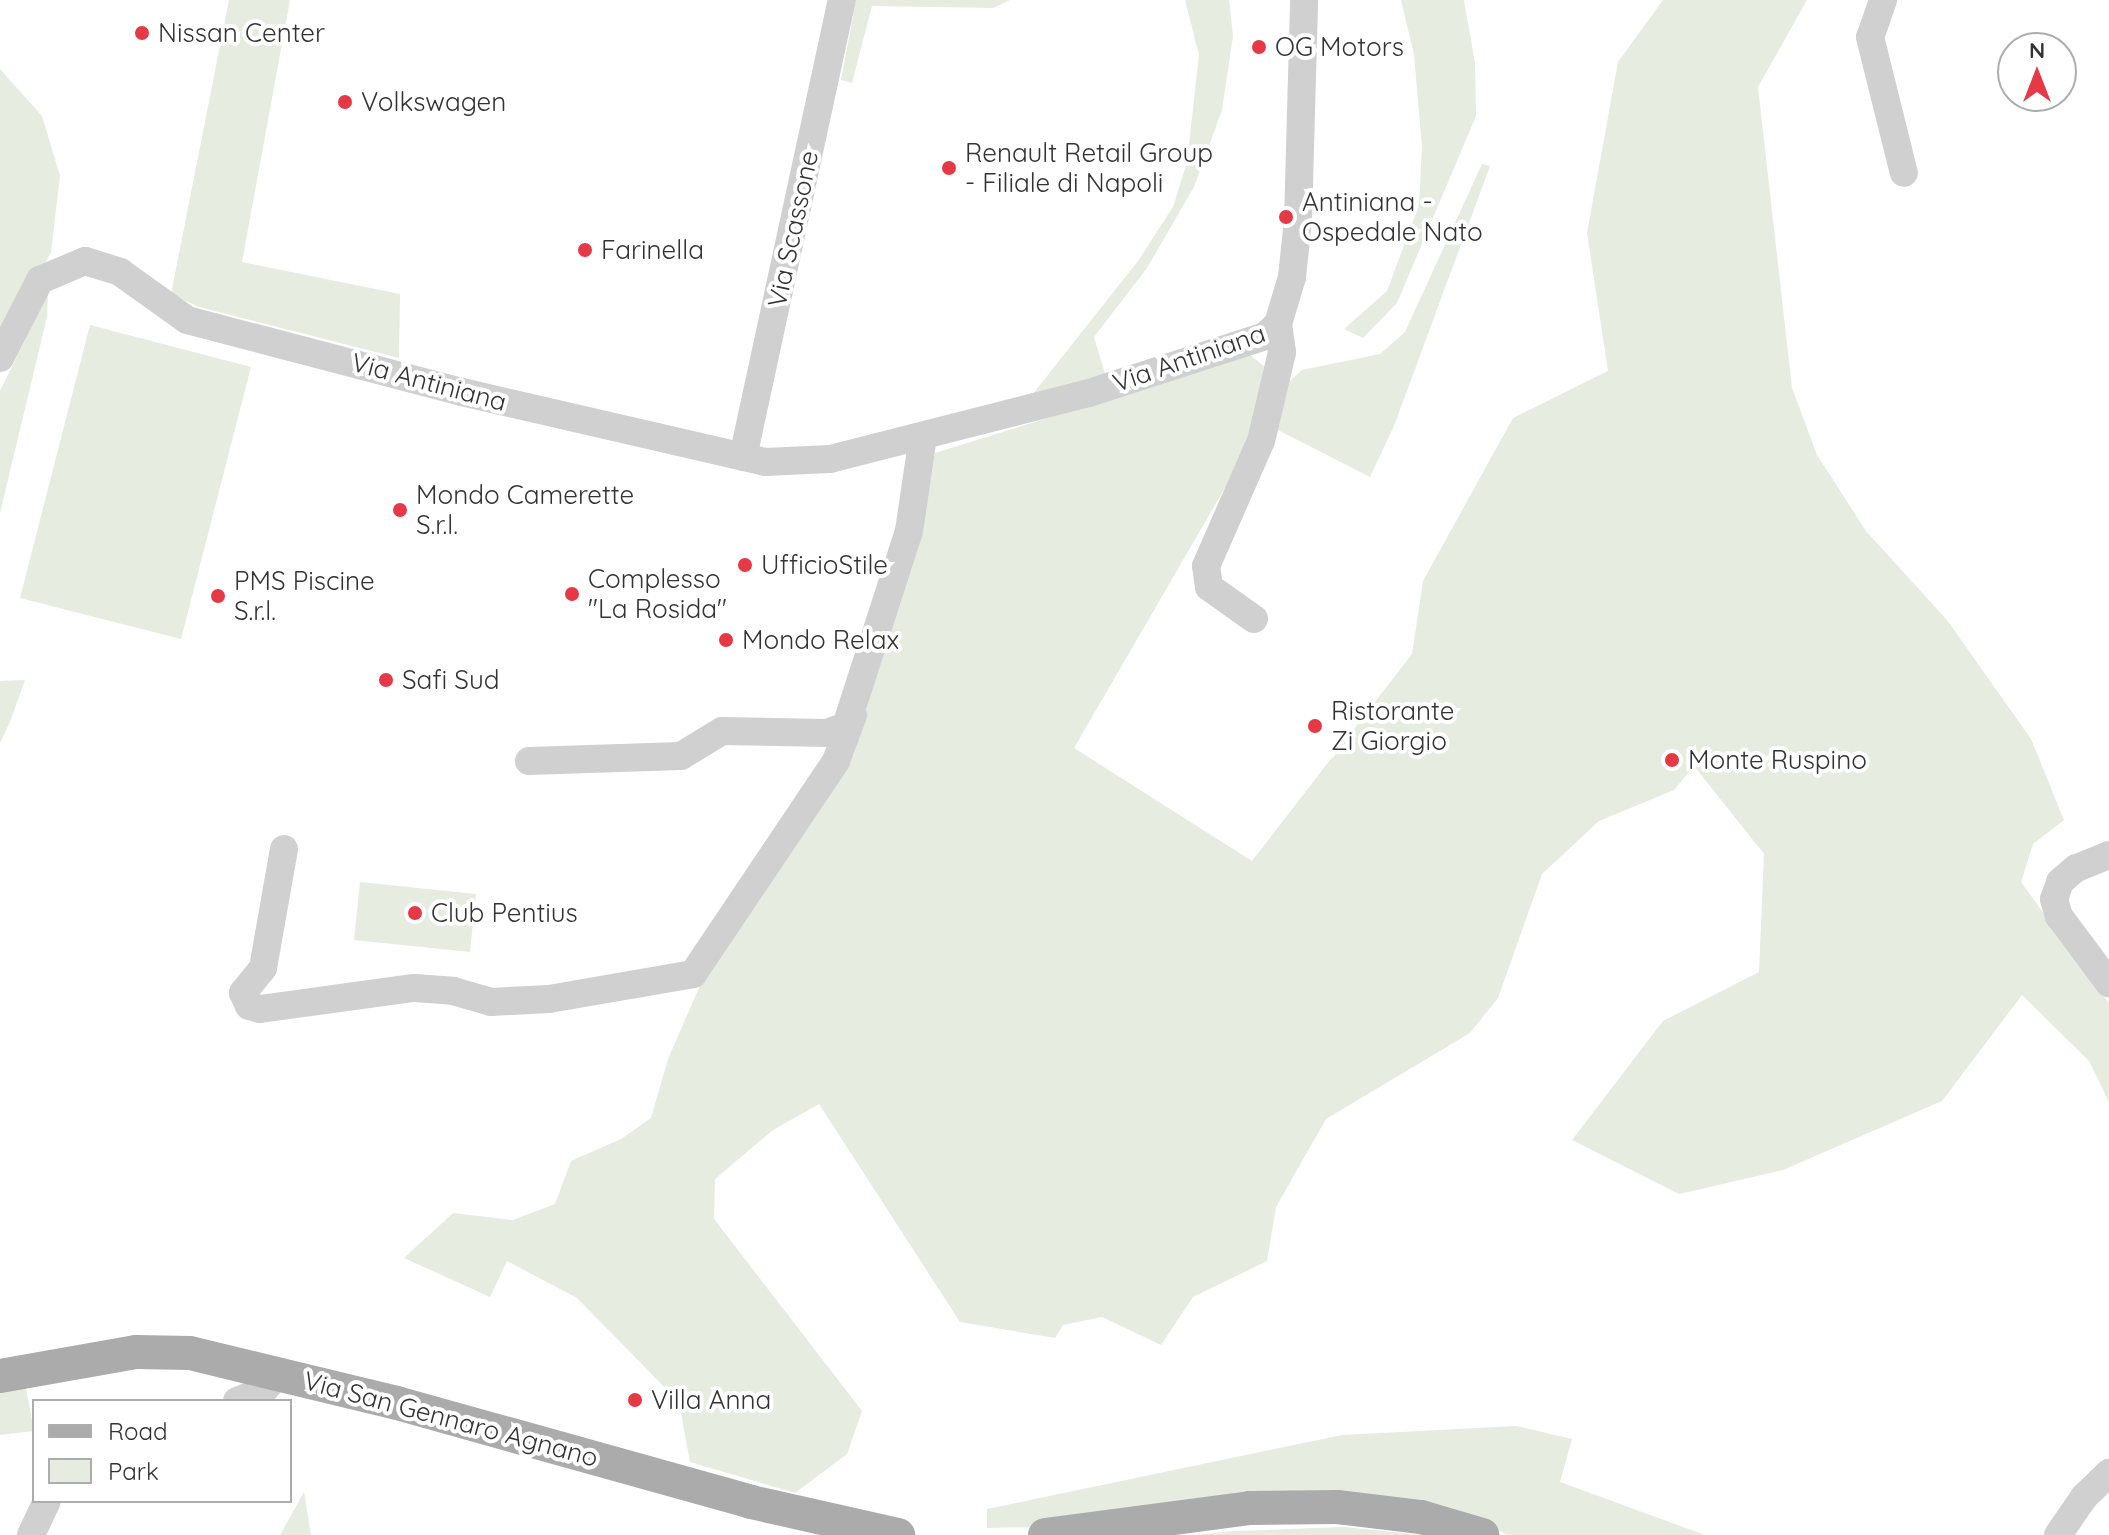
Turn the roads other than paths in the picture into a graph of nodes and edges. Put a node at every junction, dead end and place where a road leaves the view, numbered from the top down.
1 (842, 0) edge
2 (1304, 0) edge
3 (1883, 0) edge
4 (1904, 173) dead end
5 (1278, 324) junction
6 (0, 358) edge
7 (923, 436) junction
8 (743, 457) junction
9 (1254, 619) dead end
10 (853, 715) junction
11 (529, 761) dead end
12 (284, 849) dead end
13 (2109, 855) edge
14 (2109, 983) edge
15 (280, 1372) junction
16 (0, 1376) edge
17 (242, 1399) edge
18 (2109, 1473) edge
19 (46, 1503) edge
20 (833, 1529) edge
21 (31, 1535) edge
22 (898, 1535) edge
23 (1045, 1535) edge
24 (1482, 1535) edge
25 (2058, 1535) edge

1 - 8 street, Via Scassone
2 - 5 street, Via Antiniana
3 - 4 street
5 - 7 street, Via Antiniana
5 - 9 street
6 - 8 street, Via Antiniana
7 - 8 street, Via Antiniana
7 - 10 street
10 - 11 street
10 - 12 street
13 - 14 street
15 - 16 main road, Via San Gennaro Agnano
15 - 17 street
15 - 20 main road, Via San Gennaro Agnano
18 - 25 street
19 - 21 street
20 - 22 main road, Via San Gennaro Agnano
23 - 24 main road

